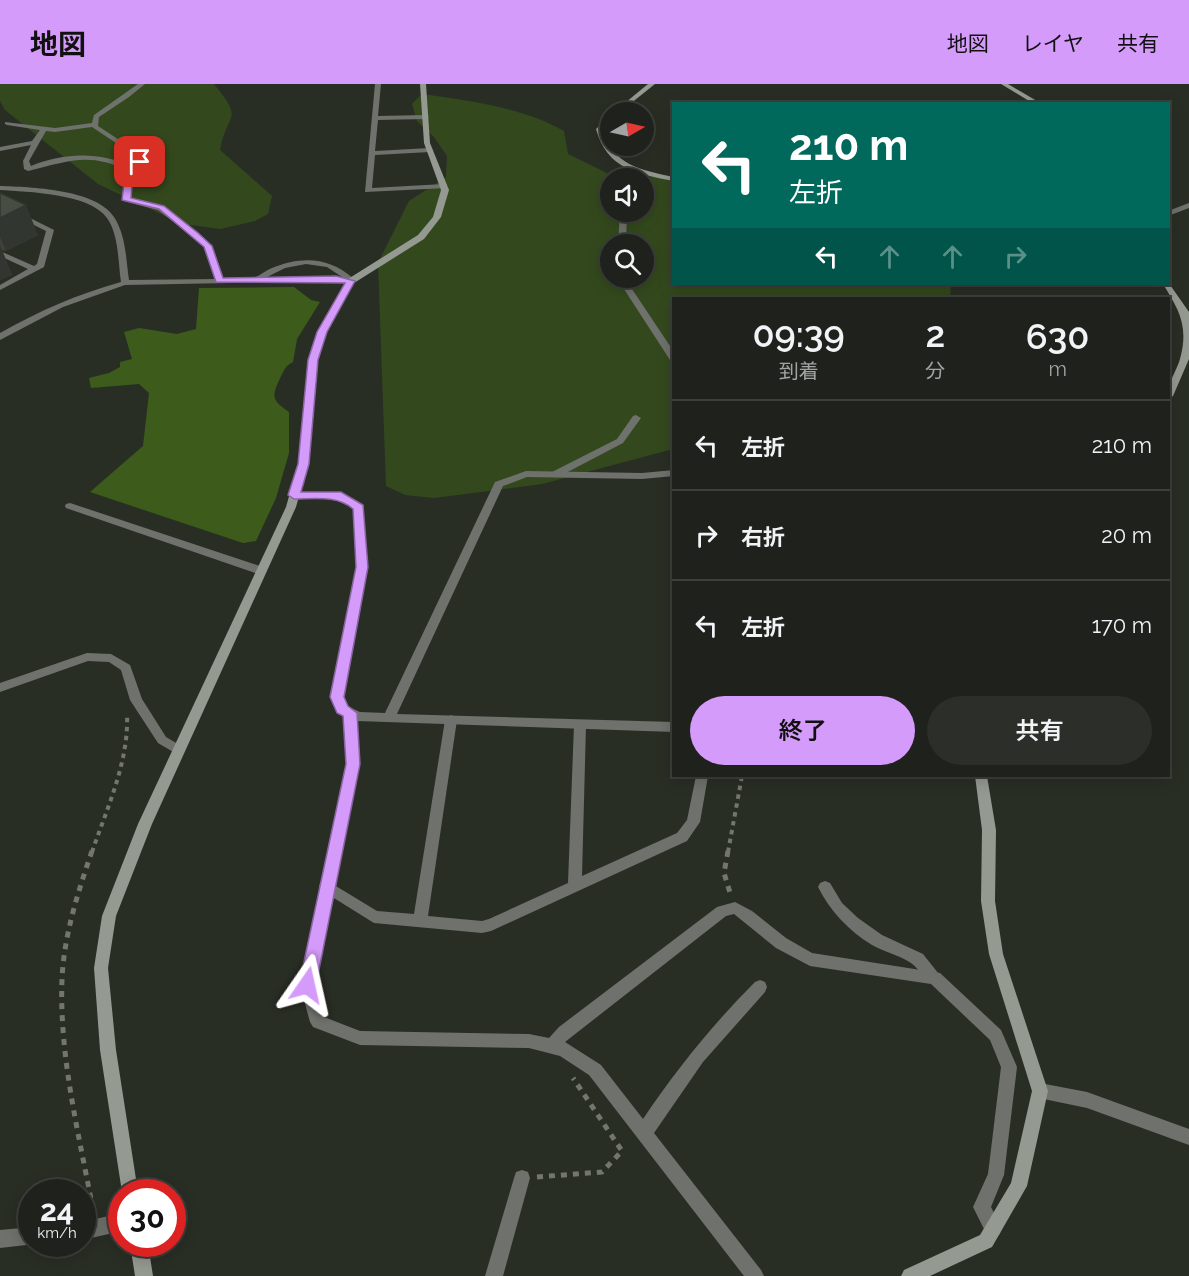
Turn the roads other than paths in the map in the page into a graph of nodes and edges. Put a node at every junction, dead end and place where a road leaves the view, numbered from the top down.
1 (142, 84) edge
2 (378, 84) edge
3 (423, 84) edge
4 (652, 84) edge
5 (1004, 84) edge
6 (630, 102) edge
7 (1036, 102) edge
8 (426, 117) junction
9 (375, 118) junction
10 (7, 123) dead end
11 (95, 125) junction
12 (43, 130) junction
13 (32, 143) junction
14 (0, 149) edge
15 (430, 150) junction
16 (372, 153) junction
17 (612, 156) edge
18 (630, 168) edge
19 (132, 170) junction
20 (654, 174) edge
21 (672, 179) edge
22 (444, 186) junction
23 (0, 188) edge
24 (1189, 205) edge
25 (1170, 213) edge
26 (0, 216) edge
27 (0, 253) edge
28 (34, 269) junction
29 (220, 280) junction
30 (257, 280) junction
31 (351, 281) junction
32 (125, 283) junction
33 (1168, 285) edge
34 (0, 288) edge
35 (627, 288) edge
36 (1189, 336) edge
37 (0, 337) edge
38 (672, 357) edge
39 (1179, 372) junction
40 (1189, 374) edge
41 (1170, 392) edge
42 (636, 418) dead end
43 (672, 473) edge
44 (556, 474) junction
45 (294, 495) junction
46 (70, 506) dead end
47 (262, 571) junction
48 (0, 688) edge
49 (350, 713) junction
50 (389, 718) junction
51 (451, 720) junction
52 (580, 725) junction
53 (672, 727) edge
54 (179, 750) junction
55 (702, 777) edge
56 (981, 777) edge
57 (326, 886) junction
58 (575, 886) junction
59 (825, 887) dead end
60 (420, 921) junction
61 (935, 978) junction
62 (760, 987) dead end
63 (552, 1046) junction
64 (1040, 1091) junction
65 (644, 1133) junction
66 (1189, 1137) edge
67 (128, 1179) edge
68 (522, 1179) road end
69 (993, 1229) junction
70 (18, 1237) edge
71 (0, 1239) edge
72 (141, 1257) edge
73 (144, 1276) edge
74 (494, 1276) edge
75 (754, 1276) edge
76 (910, 1276) edge

1 - 11 street
2 - 9 street
3 - 8 street
4 - 6 street
5 - 7 street
8 - 9 street
8 - 15 street
9 - 16 street
10 - 12 street
11 - 12 street
11 - 19 street
12 - 13 street
13 - 14 street
13 - 19 street
15 - 16 street
15 - 22 street
16 - 22 street
17 - 18 street
19 - 29 street
20 - 21 street
22 - 31 street
23 - 32 street
24 - 25 street
26 - 28 street
27 - 28 street
28 - 34 street
29 - 30 street
29 - 32 street
30 - 31 street
30 - 31 street
31 - 45 street
32 - 37 street
33 - 36 street
35 - 38 street
36 - 39 street
39 - 40 street
39 - 41 street
42 - 44 street
43 - 44 street
44 - 50 street
45 - 47 street
45 - 49 street
46 - 47 street
47 - 54 street
48 - 54 street
49 - 50 street
49 - 57 street
50 - 51 street
51 - 52 street
51 - 60 street
52 - 53 street
52 - 58 street
54 - 67 street
55 - 58 street
56 - 64 street
57 - 60 street
57 - 63 street
58 - 60 street
59 - 61 street
61 - 63 street
61 - 69 street
62 - 65 street
63 - 65 street
64 - 66 street
64 - 69 street
65 - 75 street
68 - 74 street
69 - 76 street
70 - 71 street
72 - 73 street

